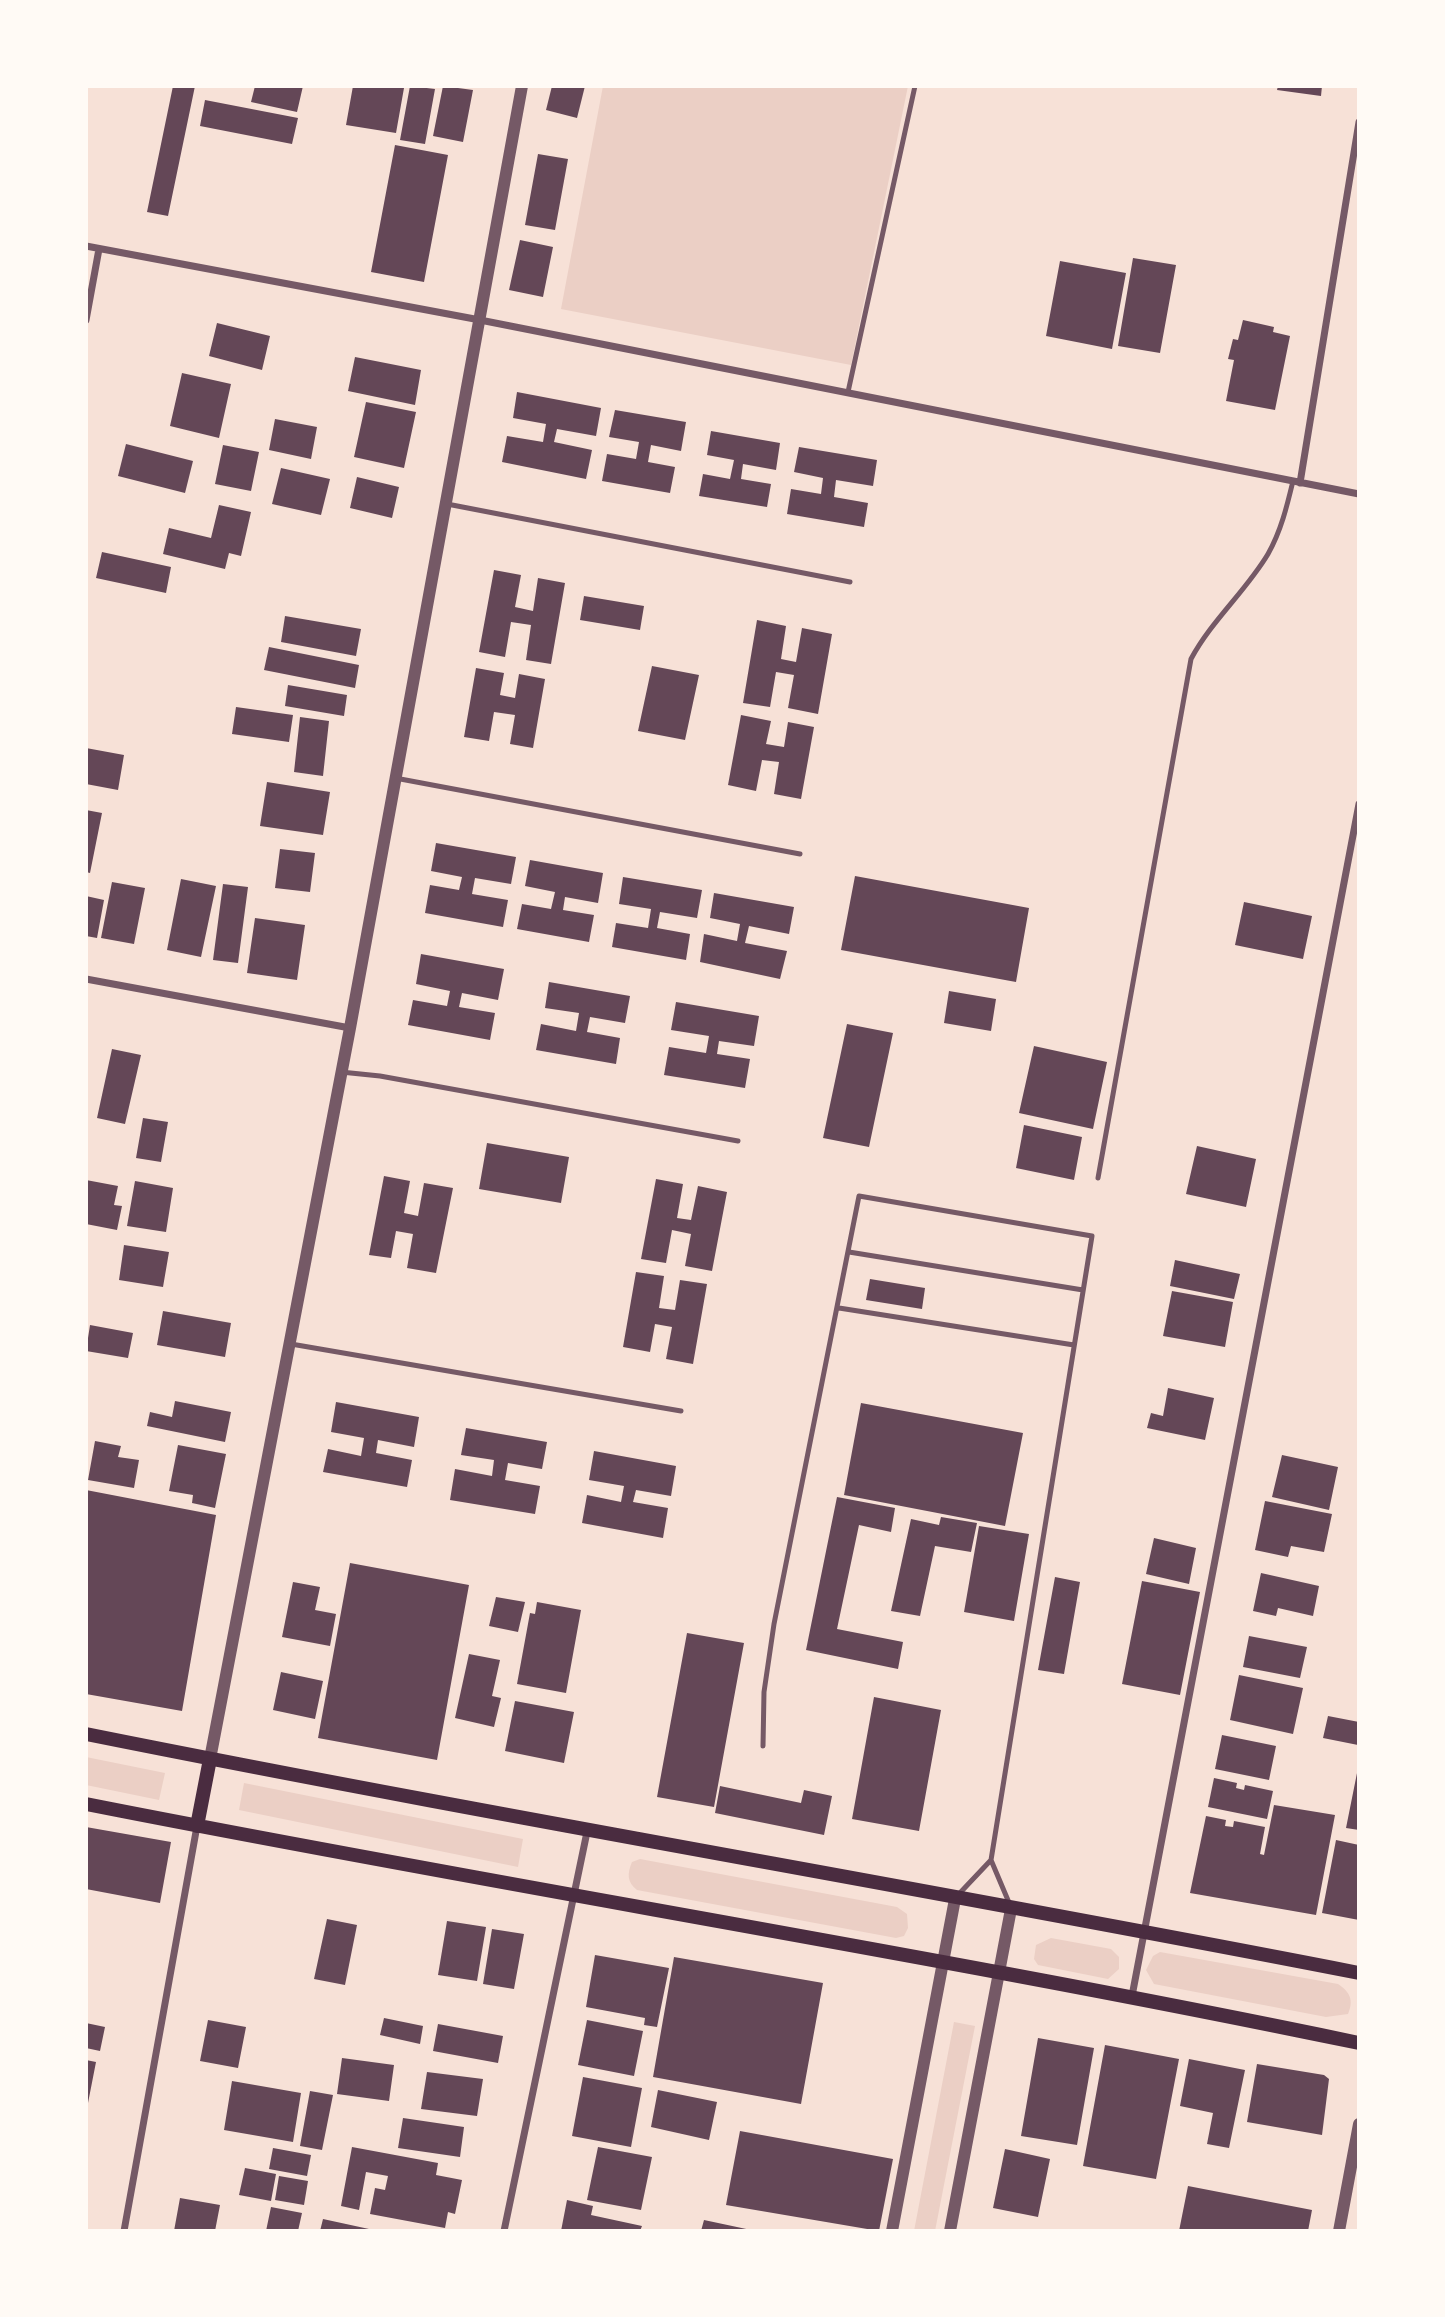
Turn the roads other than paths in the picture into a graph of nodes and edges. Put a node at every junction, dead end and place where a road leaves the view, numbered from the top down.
1 (522, 86) edge
2 (915, 86) edge
3 (1359, 122) edge
4 (1349, 177) junction
5 (1359, 178) edge
6 (86, 246) edge
7 (99, 249) junction
8 (86, 320) edge
9 (480, 320) junction
10 (848, 392) junction
11 (1297, 482) junction
12 (1359, 494) edge
13 (444, 503) junction
14 (850, 582) dead end
15 (395, 778) junction
16 (1359, 804) edge
17 (800, 854) dead end
18 (86, 979) edge
19 (350, 1028) junction
20 (341, 1072) junction
21 (738, 1141) dead end
22 (1098, 1178) dead end
23 (849, 1252) junction
24 (1083, 1290) junction
25 (839, 1308) junction
26 (288, 1343) junction
27 (1074, 1345) junction
28 (681, 1411) dead end
29 (86, 1734) edge
30 (763, 1746) dead end
31 (211, 1759) junction
32 (86, 1804) edge
33 (197, 1826) junction
34 (587, 1832) junction
35 (991, 1860) junction
36 (573, 1897) junction
37 (955, 1899) junction
38 (1011, 1909) junction
39 (1146, 1931) junction
40 (942, 1963) junction
41 (1359, 1973) edge
42 (998, 1974) junction
43 (1132, 1996) junction
44 (1359, 2043) edge
45 (1359, 2124) edge
46 (124, 2231) edge
47 (504, 2231) edge
48 (892, 2231) edge
49 (950, 2231) edge
50 (1339, 2231) edge

1 - 9 street
2 - 10 lane
3 - 4 street
4 - 5 street
4 - 11 street
6 - 7 street
7 - 8 street
7 - 9 street
9 - 10 street
9 - 13 street
10 - 11 street
11 - 12 street
11 - 22 lane
13 - 14 lane
13 - 15 street
15 - 17 lane
15 - 19 street
16 - 39 street
18 - 19 street
19 - 20 street
20 - 21 lane
20 - 26 street
23 - 24 lane
23 - 24 lane
23 - 25 lane
24 - 27 lane
25 - 27 lane
25 - 30 lane
26 - 28 lane
26 - 31 street
27 - 35 lane
29 - 31 main road
31 - 33 main road
31 - 34 main road
32 - 33 main road
33 - 36 main road
33 - 46 street
34 - 36 street
34 - 37 main road
35 - 37 lane
35 - 38 lane
36 - 40 main road
36 - 47 street
37 - 38 main road
37 - 40 street
38 - 39 main road
38 - 42 street
39 - 41 main road
39 - 43 street
40 - 42 main road
40 - 48 street
42 - 43 main road
42 - 49 street
43 - 44 main road
45 - 50 street

